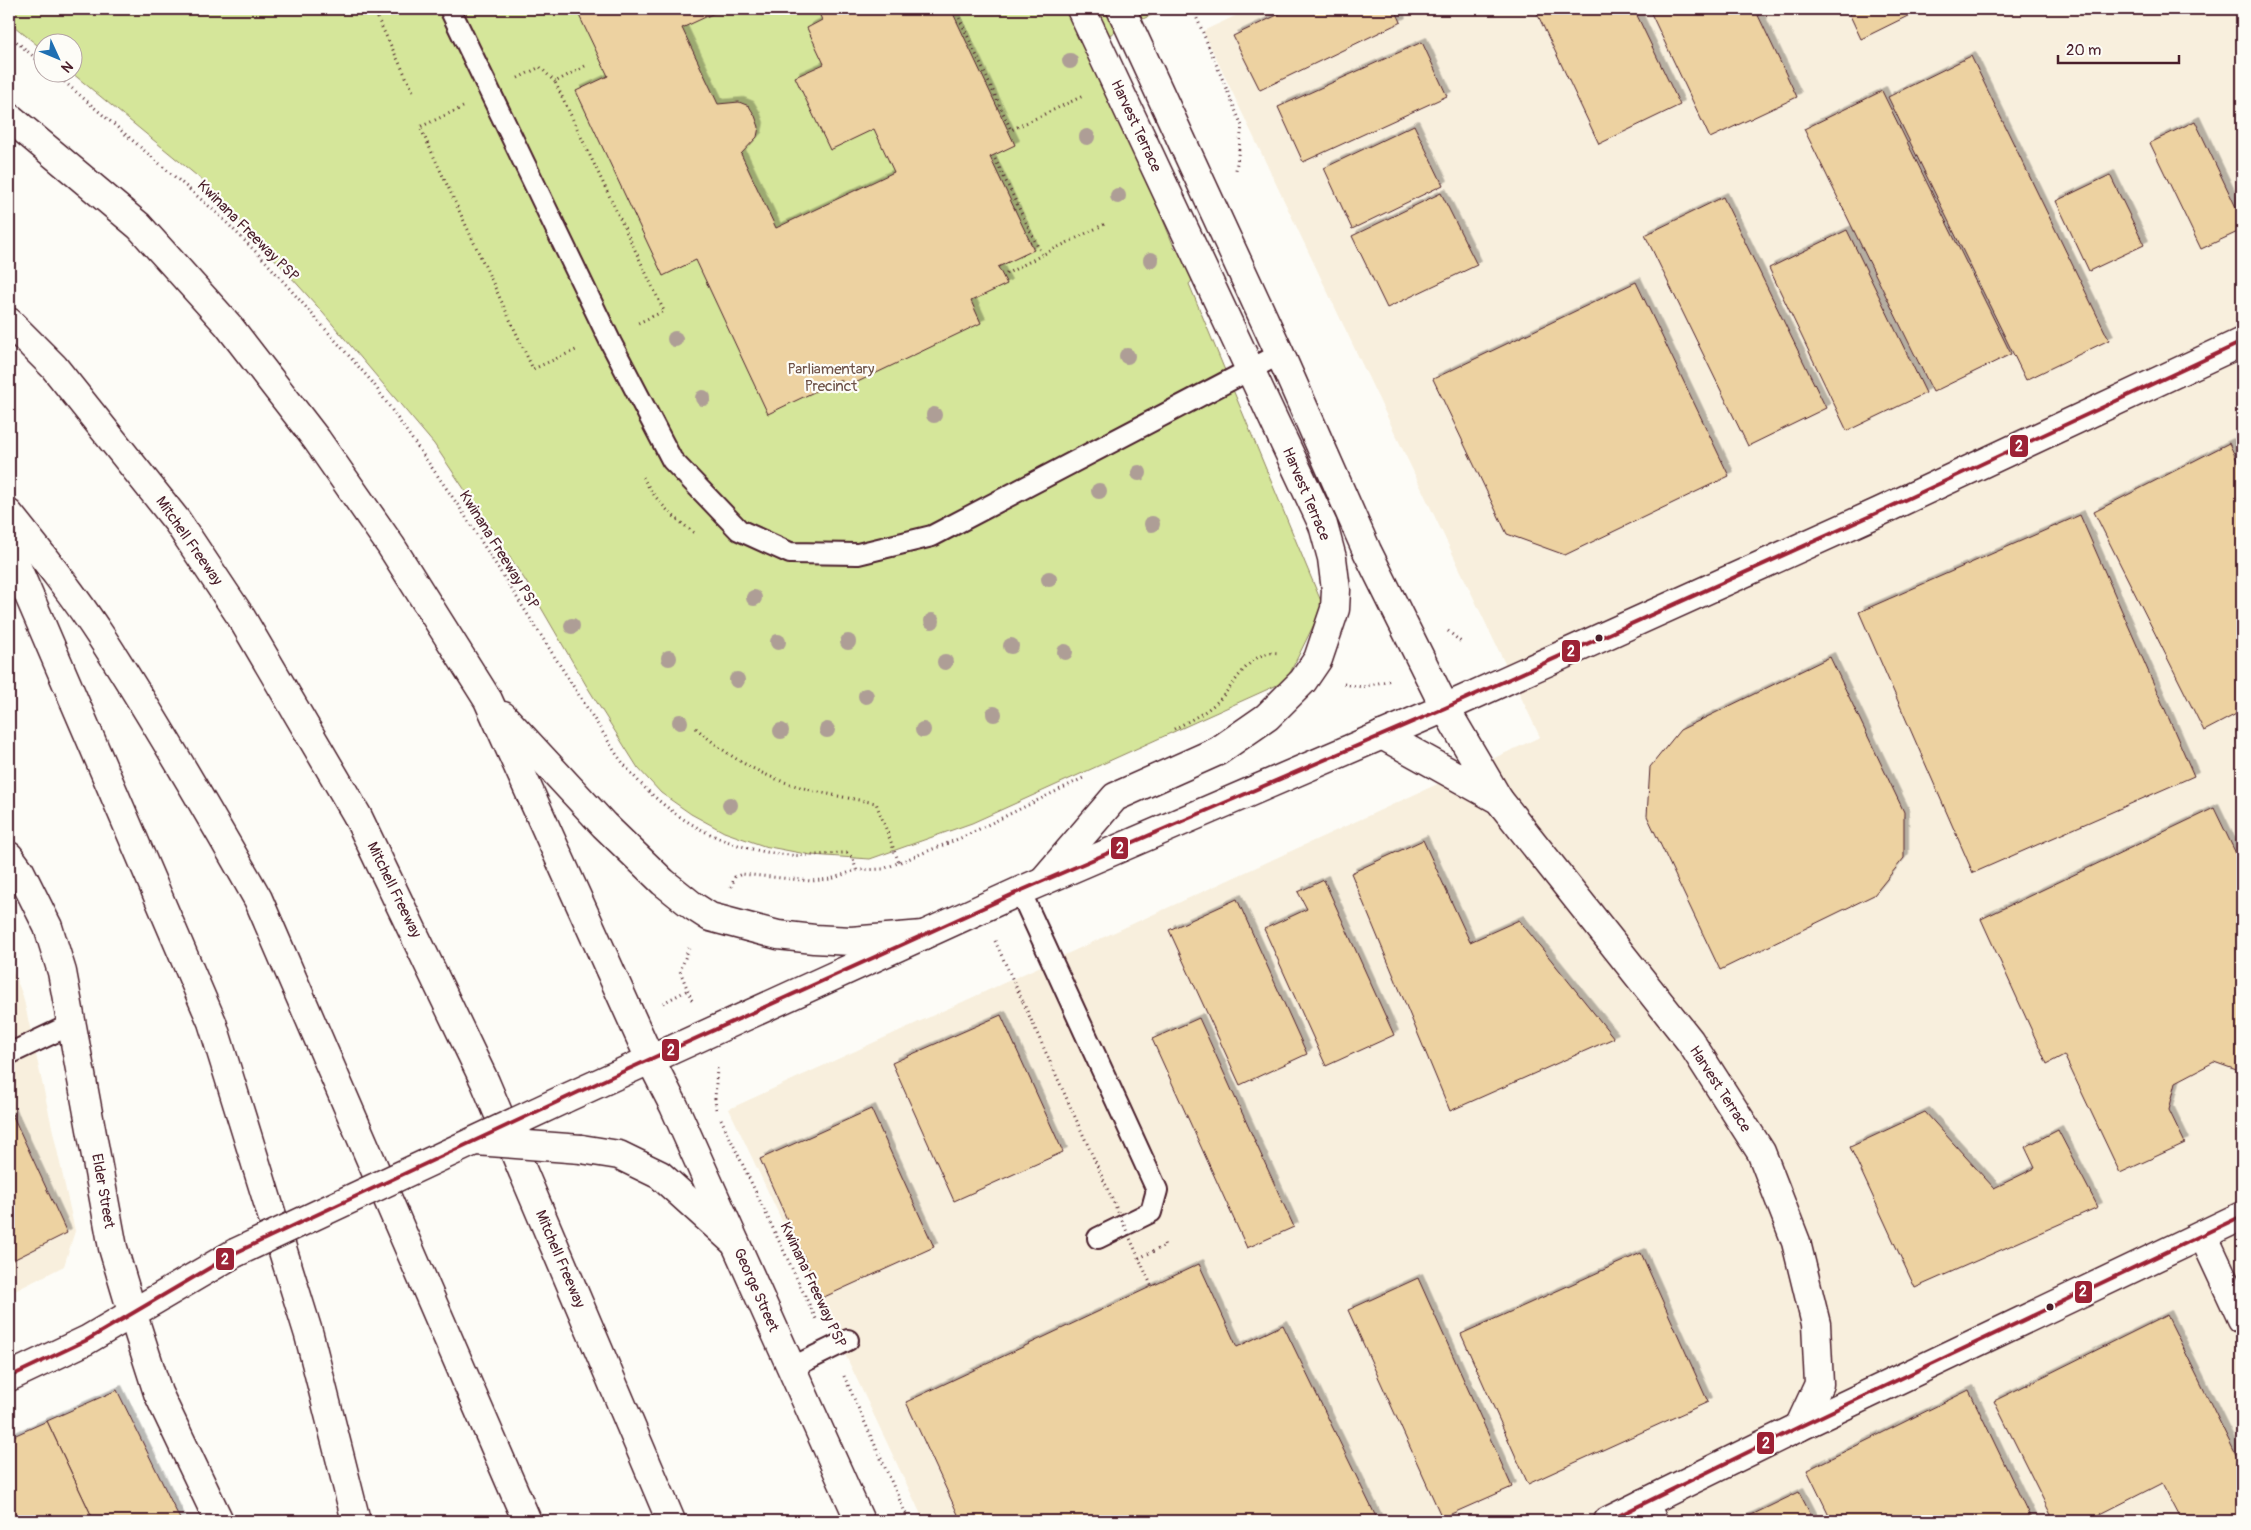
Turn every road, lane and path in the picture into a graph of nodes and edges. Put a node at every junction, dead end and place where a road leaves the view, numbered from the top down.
1 (373, 9) edge
2 (450, 9) edge
3 (955, 9) edge
4 (1081, 9) edge
5 (1121, 9) edge
6 (1193, 9) edge
7 (9, 35) edge
8 (32, 55) edge
9 (585, 66) dead end
10 (64, 82) edge
11 (414, 91) dead end
12 (1087, 94) dead end
13 (9, 117) edge
14 (1242, 126) dead end
15 (995, 159) dead end
16 (1107, 224) dead end
17 (1042, 255) junction
18 (1006, 274) dead end
19 (9, 322) edge
20 (609, 340) junction
21 (2242, 342) edge
22 (1280, 354) junction
23 (1251, 371) junction
24 (9, 514) edge
25 (9, 549) edge
26 (1286, 656) dead end
27 (1398, 676) dead end
28 (1340, 682) dead end
29 (488, 700) junction
30 (1445, 708) junction
31 (696, 728) dead end
32 (1169, 732) dead end
33 (1382, 735) junction
34 (1086, 776) dead end
35 (1499, 800) junction
36 (9, 856) edge
37 (899, 863) junction
38 (856, 870) junction
39 (1031, 886) junction
40 (730, 888) dead end
41 (980, 908) junction
42 (923, 935) junction
43 (689, 948) dead end
44 (688, 990) junction
45 (662, 1003) dead end
46 (695, 1008) dead end
47 (72, 1024) junction
48 (9, 1054) edge
49 (650, 1059) junction
50 (716, 1062) dead end
51 (475, 1141) junction
52 (2242, 1216) edge
53 (2203, 1235) junction
54 (1098, 1238) dead end
55 (734, 1243) junction
56 (1152, 1287) dead end
57 (133, 1315) junction
58 (2242, 1318) edge
59 (848, 1340) dead end
60 (831, 1349) junction
61 (791, 1368) junction
62 (9, 1377) edge
63 (1799, 1427) junction
64 (1648, 1512) edge
65 (219, 1521) edge
66 (356, 1521) edge
67 (526, 1521) edge
68 (671, 1521) edge
69 (860, 1521) edge
70 (909, 1521) edge
71 (1608, 1521) edge

1 - 11 path
2 - 20 lane
3 - 12 path
4 - 23 main road, Harvest Terrace
5 - 22 main road, Harvest Terrace
6 - 14 path
7 - 8 path
9 - 20 path
10 - 38 path, Kwinana Freeway PSP
13 - 29 main road
15 - 17 path
16 - 17 path
17 - 18 path
19 - 68 main road, Mitchell Freeway
20 - 23 lane
21 - 30 main road
22 - 23 lane
22 - 30 main road, Harvest Terrace
23 - 39 main road, Harvest Terrace
24 - 67 main road
25 - 66 main road
26 - 32 path
27 - 28 path
29 - 42 main road
29 - 49 main road, George Street
30 - 33 main road
30 - 35 main road, Harvest Terrace
31 - 37 path
33 - 35 main road, Harvest Terrace
33 - 39 main road
34 - 37 path
35 - 63 main road, Harvest Terrace
36 - 47 main road, Elder Street
37 - 38 path
38 - 40 path
39 - 41 main road
39 - 54 lane
41 - 42 main road
41 - 56 path, bridge
42 - 49 main road
43 - 44 path
44 - 45 path
44 - 46 path
47 - 48 lane
47 - 57 main road, Elder Street
49 - 51 main road, bridge
49 - 55 main road, George Street
50 - 60 path, Kwinana Freeway PSP
51 - 55 main road, bridge
51 - 57 main road, bridge
52 - 53 main road
53 - 58 main road
53 - 63 main road
55 - 61 main road, George Street
57 - 62 main road
57 - 65 main road, Elder Street
59 - 60 lane
60 - 61 lane
60 - 70 path, Kwinana Freeway PSP
61 - 69 main road, George Street
63 - 64 main road
64 - 71 main road

